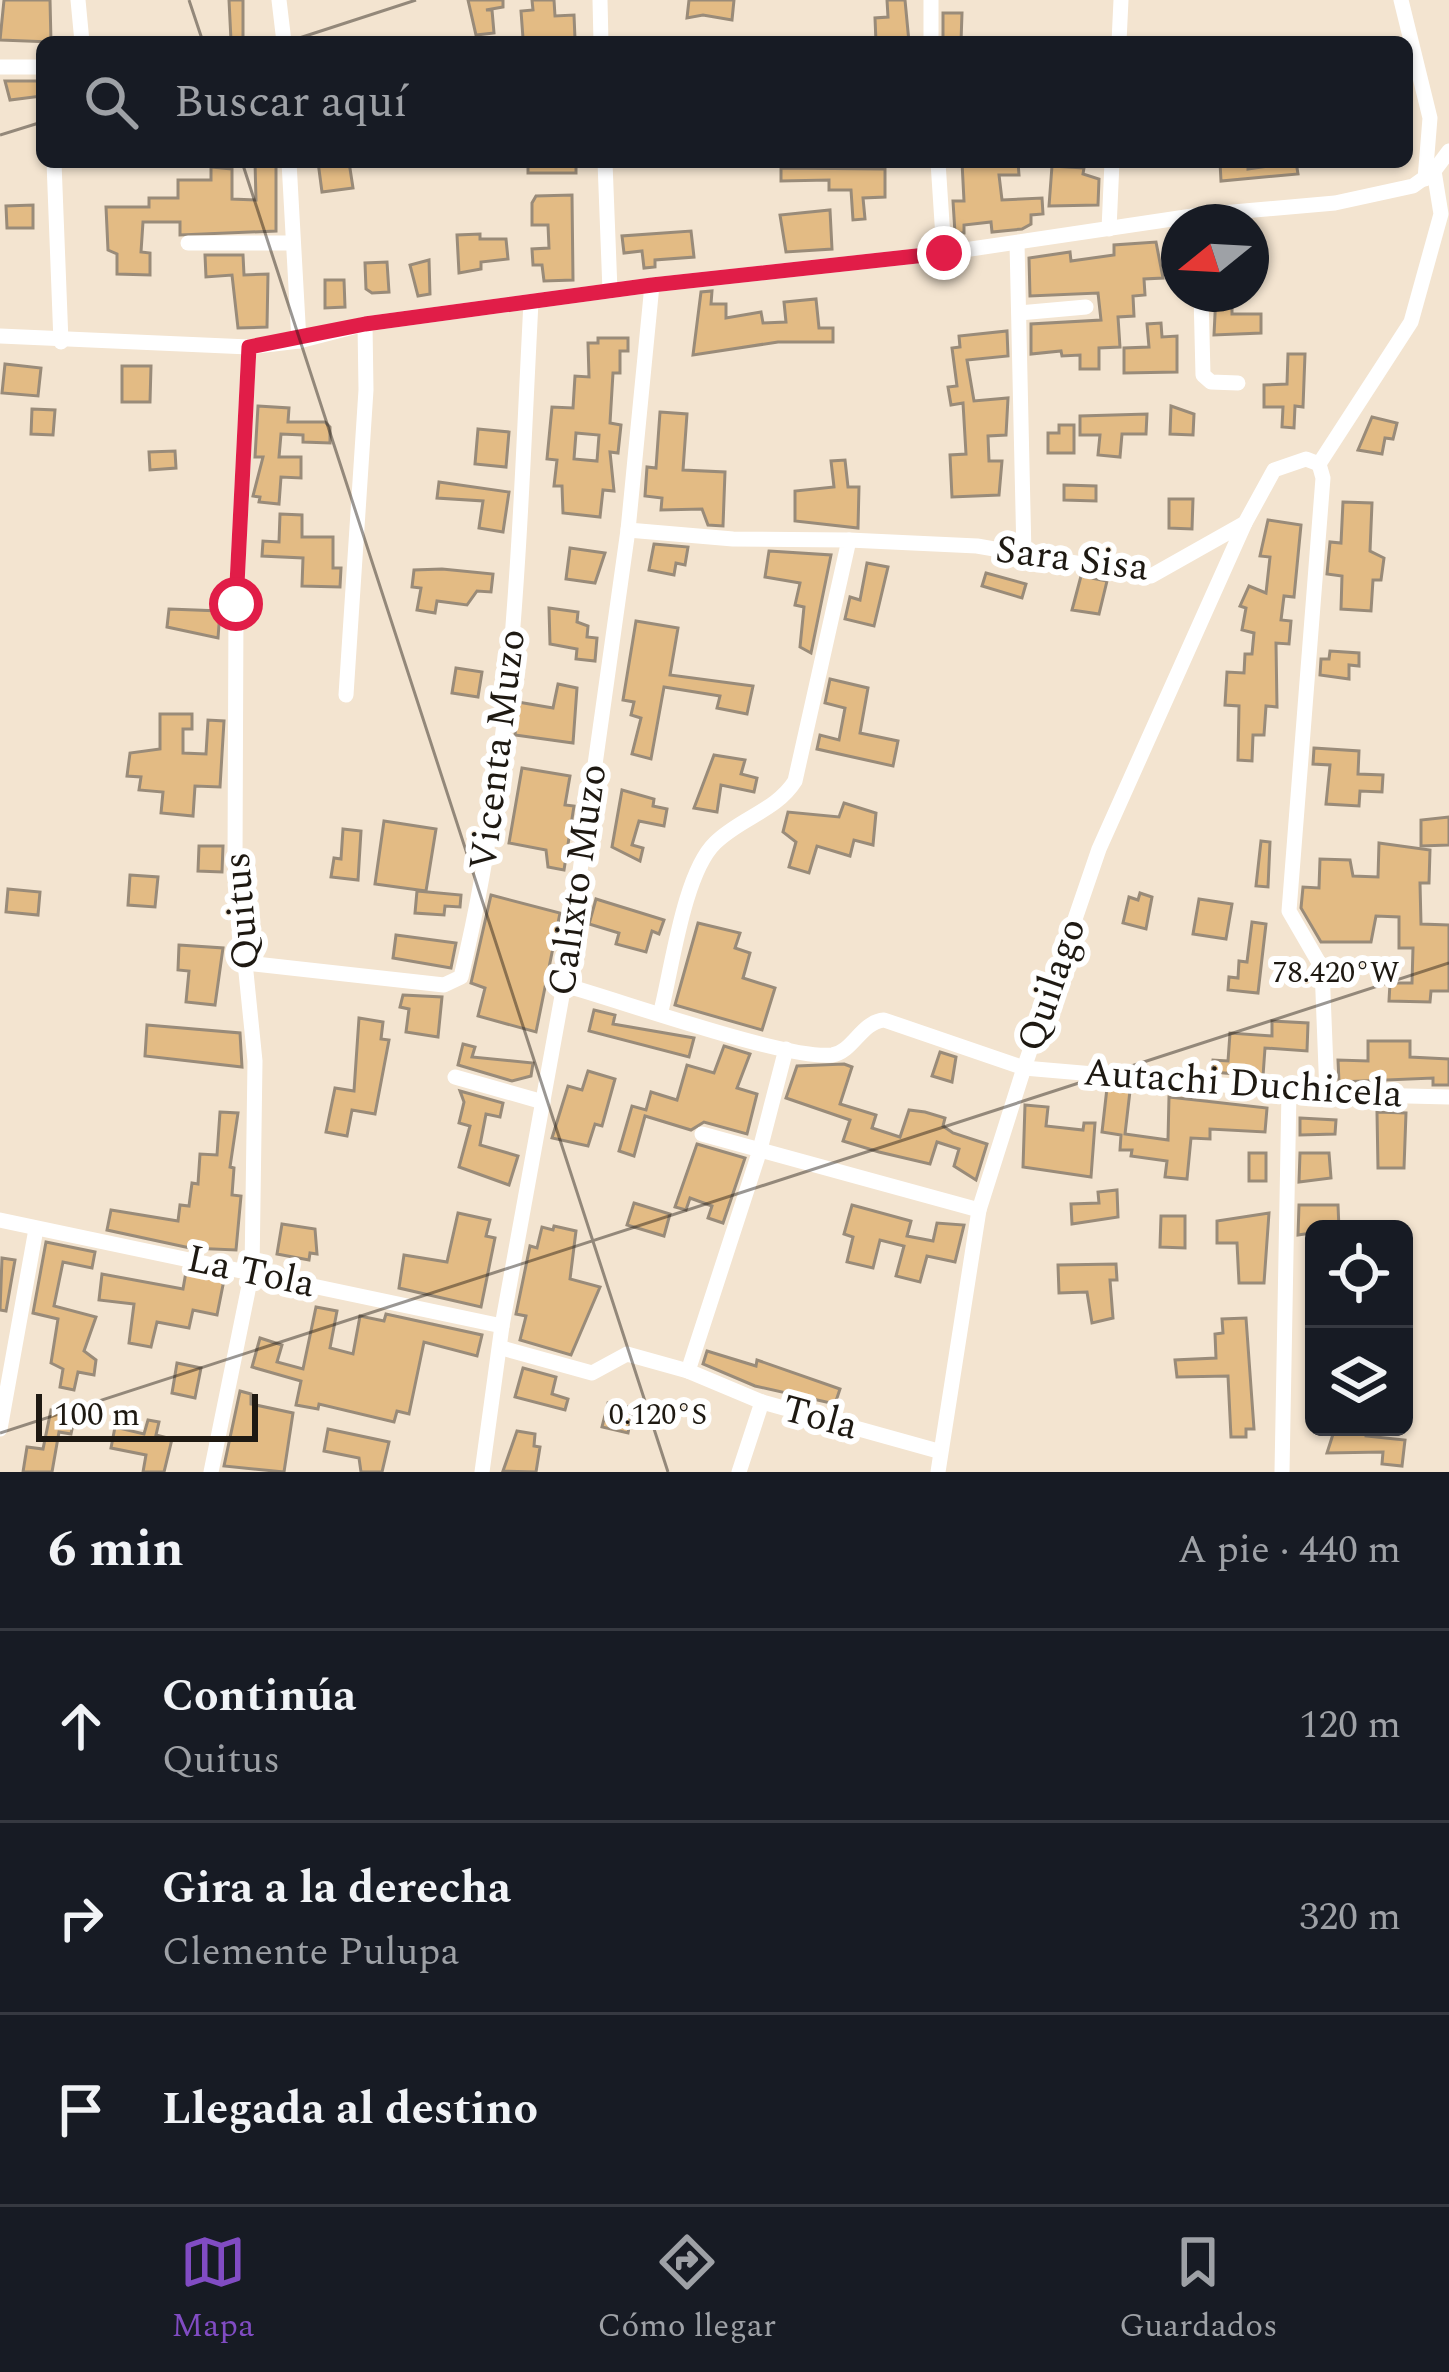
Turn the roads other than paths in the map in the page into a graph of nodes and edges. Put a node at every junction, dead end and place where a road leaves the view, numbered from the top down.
1 (77, 0) edge
2 (279, 0) edge
3 (600, 0) edge
4 (931, 0) edge
5 (1121, 0) edge
6 (1402, 0) edge
7 (81, 36) edge
8 (283, 36) edge
9 (602, 36) edge
10 (931, 36) edge
11 (1119, 36) edge
12 (1411, 36) edge
13 (1413, 46) edge
14 (0, 67) edge
15 (36, 67) edge
16 (1449, 151) edge
17 (54, 168) edge
18 (290, 168) edge
19 (605, 168) edge
20 (938, 168) edge
21 (1112, 168) edge
22 (1430, 175) junction
23 (1269, 210) edge
24 (1161, 223) edge
25 (1108, 229) junction
26 (293, 242) junction
27 (188, 243) dead end
28 (1017, 243) junction
29 (944, 253) junction
30 (652, 285) junction
31 (610, 291) junction
32 (531, 302) junction
33 (1086, 307) dead end
34 (1201, 312) edge
35 (1019, 314) junction
36 (365, 324) junction
37 (0, 336) edge
38 (298, 341) junction
39 (61, 342) junction
40 (249, 347) junction
41 (1238, 383) dead end
42 (1319, 464) junction
43 (1245, 523) junction
44 (628, 530) junction
45 (849, 540) junction
46 (1024, 555) junction
47 (346, 695) dead end
48 (246, 963) junction
49 (564, 985) junction
50 (661, 1011) junction
51 (786, 1049) junction
52 (1024, 1068) junction
53 (455, 1077) dead end
54 (1289, 1091) junction
55 (1327, 1094) junction
56 (1449, 1096) edge
57 (543, 1102) junction
58 (702, 1134) dead end
59 (759, 1153) junction
60 (980, 1210) junction
61 (0, 1220) edge
62 (36, 1229) junction
63 (252, 1271) junction
64 (502, 1327) junction
65 (502, 1348) junction
66 (688, 1371) junction
67 (762, 1402) junction
68 (0, 1429) edge
69 (938, 1451) junction
70 (211, 1472) edge
71 (482, 1472) edge
72 (739, 1472) edge
73 (938, 1472) edge
74 (1282, 1472) edge

1 - 7 street
2 - 8 street
3 - 9 street
4 - 10 street
5 - 11 street
6 - 12 street
13 - 22 street
14 - 15 street
16 - 22 street
17 - 39 street
18 - 26 street
19 - 31 street
20 - 29 street
21 - 25 street
22 - 23 street
22 - 42 street
24 - 25 street
25 - 28 street
26 - 27 street
26 - 38 street
28 - 29 street
28 - 35 street
29 - 30 street
30 - 31 street
30 - 44 street, Calixto Muzo
31 - 32 street
32 - 36 street
32 - 48 street, Vicenta Muzo
33 - 35 street
34 - 41 street
35 - 46 street
36 - 38 street
36 - 47 street
37 - 39 street
38 - 40 street
39 - 40 street
40 - 48 street, Quitus
42 - 43 street
42 - 55 street
43 - 46 street, Sara Sisa
43 - 52 street, Quilago
44 - 45 street, Sara Sisa
44 - 49 street, Calixto Muzo
45 - 46 street, Sara Sisa
45 - 50 street
48 - 63 street, Quitus
49 - 50 street, Autachi Duchicela
49 - 57 street, Calixto Muzo
50 - 51 street, Autachi Duchicela
51 - 52 street, Autachi Duchicela
51 - 59 street
52 - 54 street, Autachi Duchicela
52 - 60 street, Quilago
53 - 57 street
54 - 55 street, Autachi Duchicela
54 - 74 street
55 - 56 street, Autachi Duchicela
57 - 64 street, Calixto Muzo
58 - 59 street
59 - 60 street
59 - 66 street
60 - 69 street, Quilago
61 - 62 street, La Tola
62 - 63 street, La Tola
62 - 68 street
63 - 64 street, La Tola
63 - 70 street, Quitus
64 - 65 street, Calixto Muzo
65 - 66 street, Tola
65 - 71 street, Calixto Muzo
66 - 67 street, Tola
67 - 69 street, Tola
67 - 72 street
69 - 73 street, Quilago

